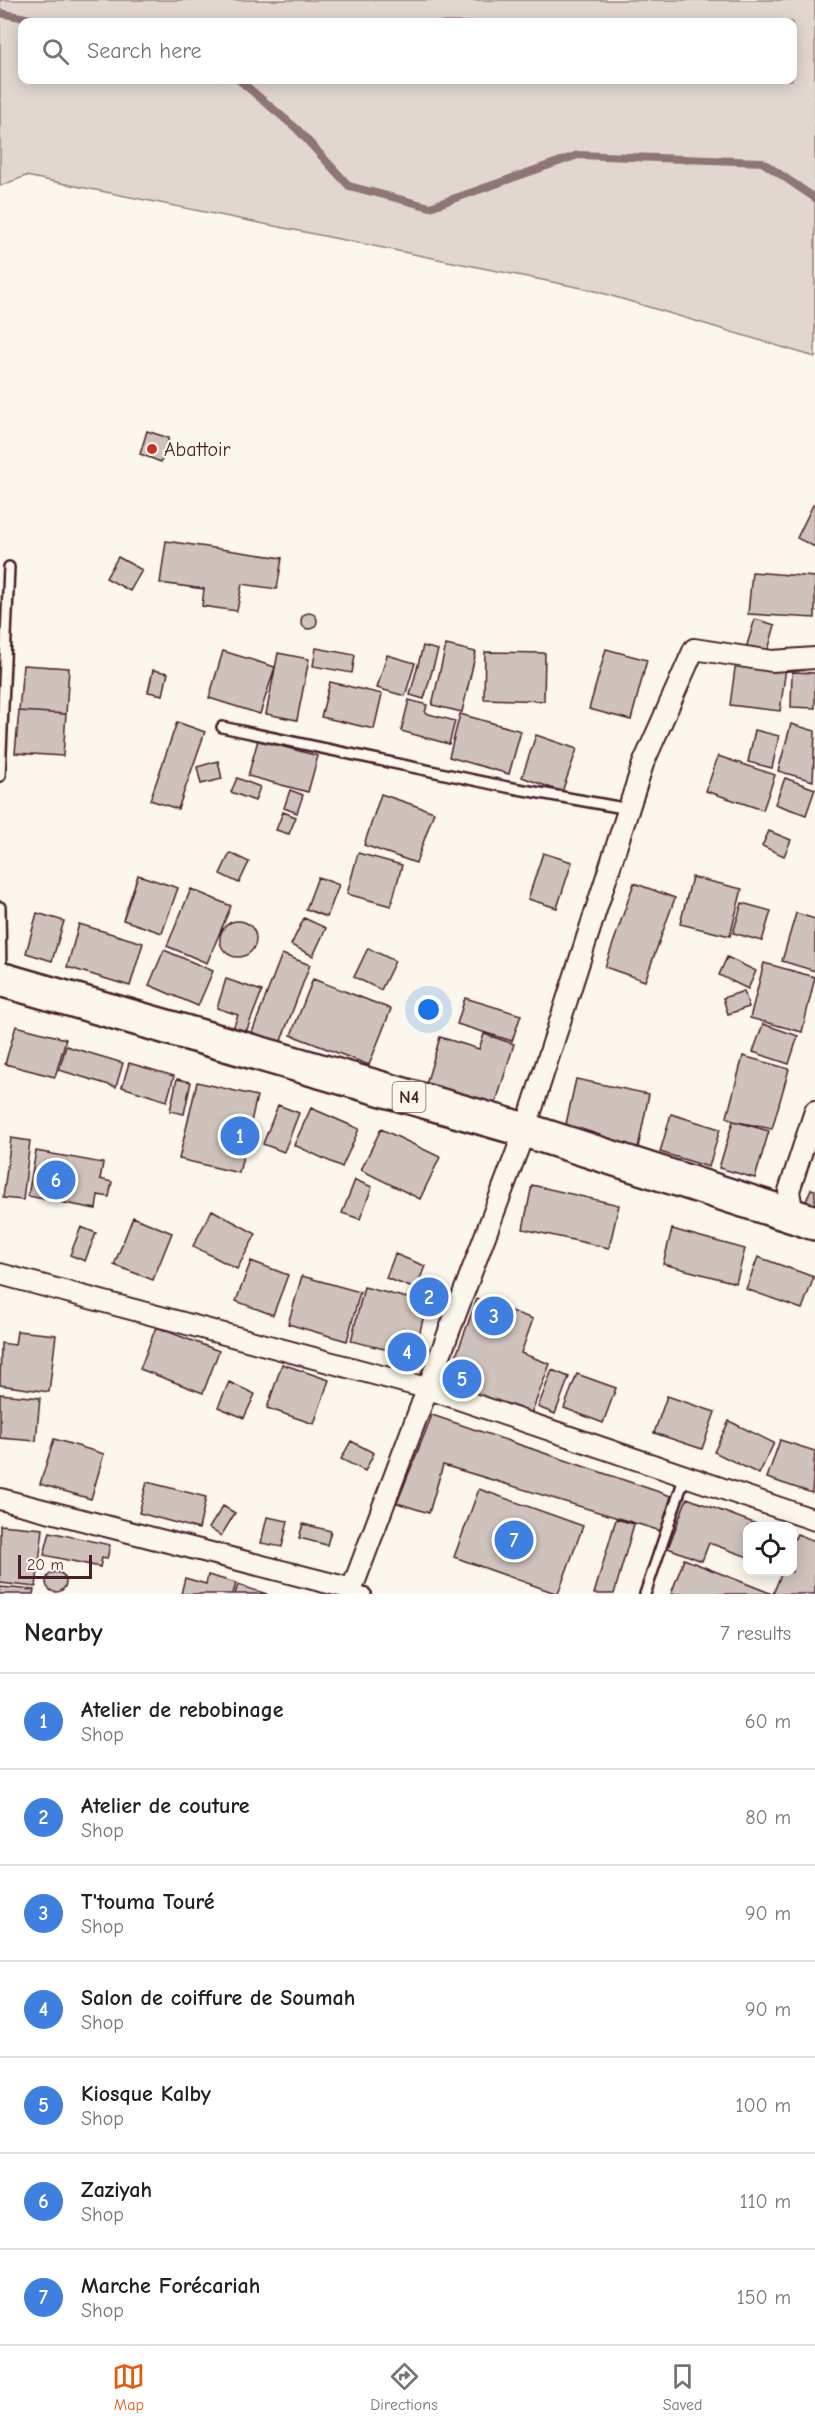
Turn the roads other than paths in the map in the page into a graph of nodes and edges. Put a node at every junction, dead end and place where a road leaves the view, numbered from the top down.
1 (9, 567) dead end
2 (815, 658) edge
3 (222, 727) dead end
4 (0, 776) edge
5 (629, 809) junction
6 (0, 907) edge
7 (0, 979) edge
8 (0, 991) edge
9 (815, 1111) edge
10 (525, 1130) junction
11 (804, 1219) edge
12 (0, 1274) edge
13 (426, 1388) junction
14 (685, 1476) junction
15 (0, 1499) edge
16 (815, 1520) edge
17 (356, 1592) edge
18 (645, 1594) edge

1 - 4 lane
2 - 5 street
3 - 5 lane
5 - 10 street
6 - 7 lane
7 - 8 street
7 - 10 highway, N4
9 - 11 street
10 - 11 highway, N4
10 - 13 street
12 - 13 street
13 - 14 street
13 - 17 street
14 - 16 street
14 - 18 lane
15 - 17 street

